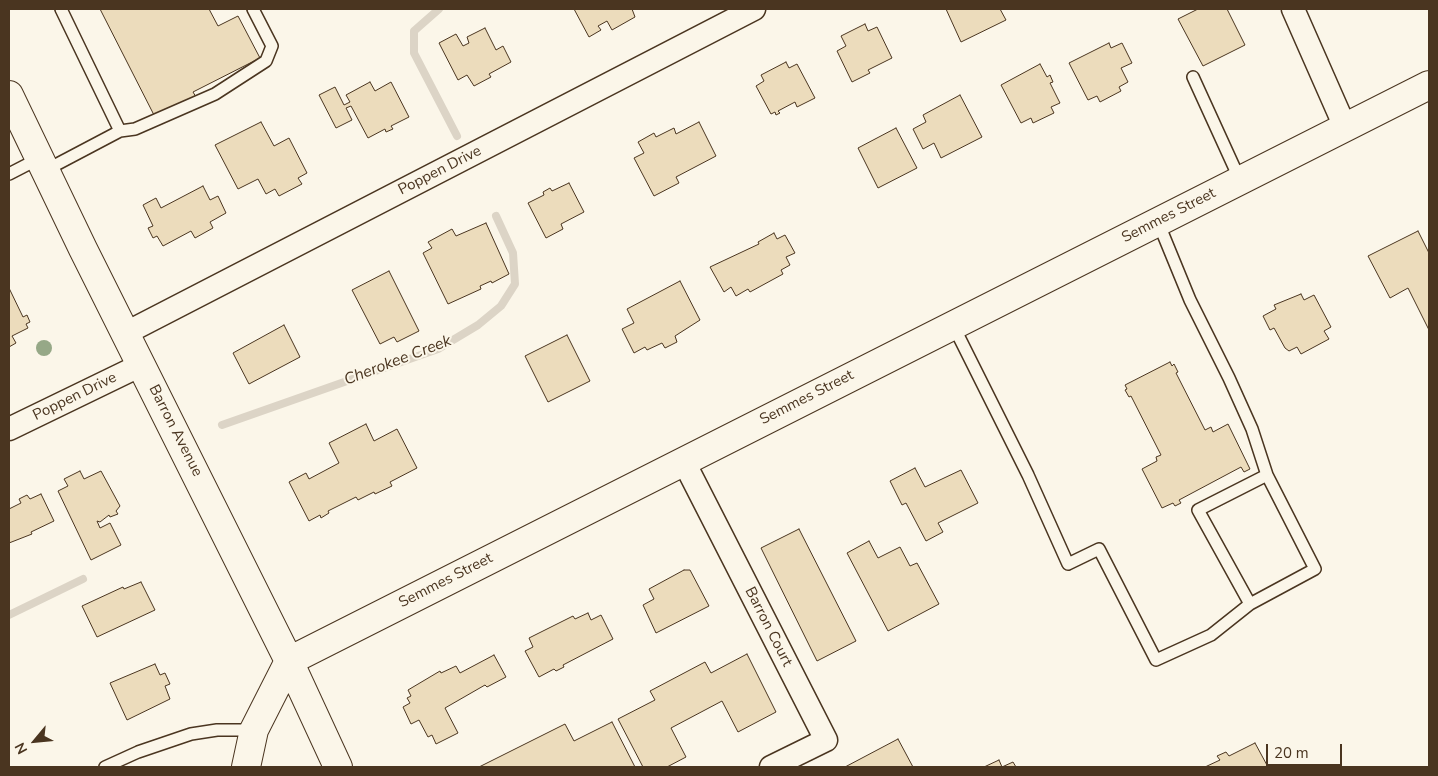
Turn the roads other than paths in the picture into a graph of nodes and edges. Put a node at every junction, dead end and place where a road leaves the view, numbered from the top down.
1 (60, 9) edge
2 (253, 9) edge
3 (754, 9) edge
4 (1293, 9) edge
5 (1193, 77) dead end
6 (1429, 85) edge
7 (9, 95) edge
8 (1345, 127) junction
9 (120, 131) junction
10 (43, 164) junction
11 (9, 174) edge
12 (1240, 180) junction
13 (1158, 222) junction
14 (953, 325) junction
15 (126, 334) junction
16 (141, 365) junction
17 (9, 429) edge
18 (683, 460) junction
19 (1267, 475) junction
20 (1250, 604) junction
21 (289, 661) junction
22 (254, 730) junction
23 (105, 767) edge
24 (246, 767) edge
25 (338, 767) edge
26 (771, 767) edge

1 - 9 lane
2 - 9 lane
3 - 15 street, Poppen Drive
4 - 8 street
5 - 12 lane
6 - 8 main road, Semmes Street
7 - 10 main road, Barron Avenue
8 - 12 main road, Semmes Street
9 - 10 lane
10 - 11 lane
10 - 15 main road, Barron Avenue
12 - 13 main road, Semmes Street
13 - 14 main road, Semmes Street
13 - 19 lane
14 - 18 main road, Semmes Street
14 - 20 lane
15 - 16 main road, Barron Avenue
16 - 17 street, Poppen Drive
16 - 21 main road, Barron Avenue
18 - 21 main road, Semmes Street
18 - 26 street, Barron Court
19 - 20 lane
19 - 20 lane
21 - 22 main road
21 - 25 main road, Barron Avenue
22 - 23 lane
22 - 24 main road

